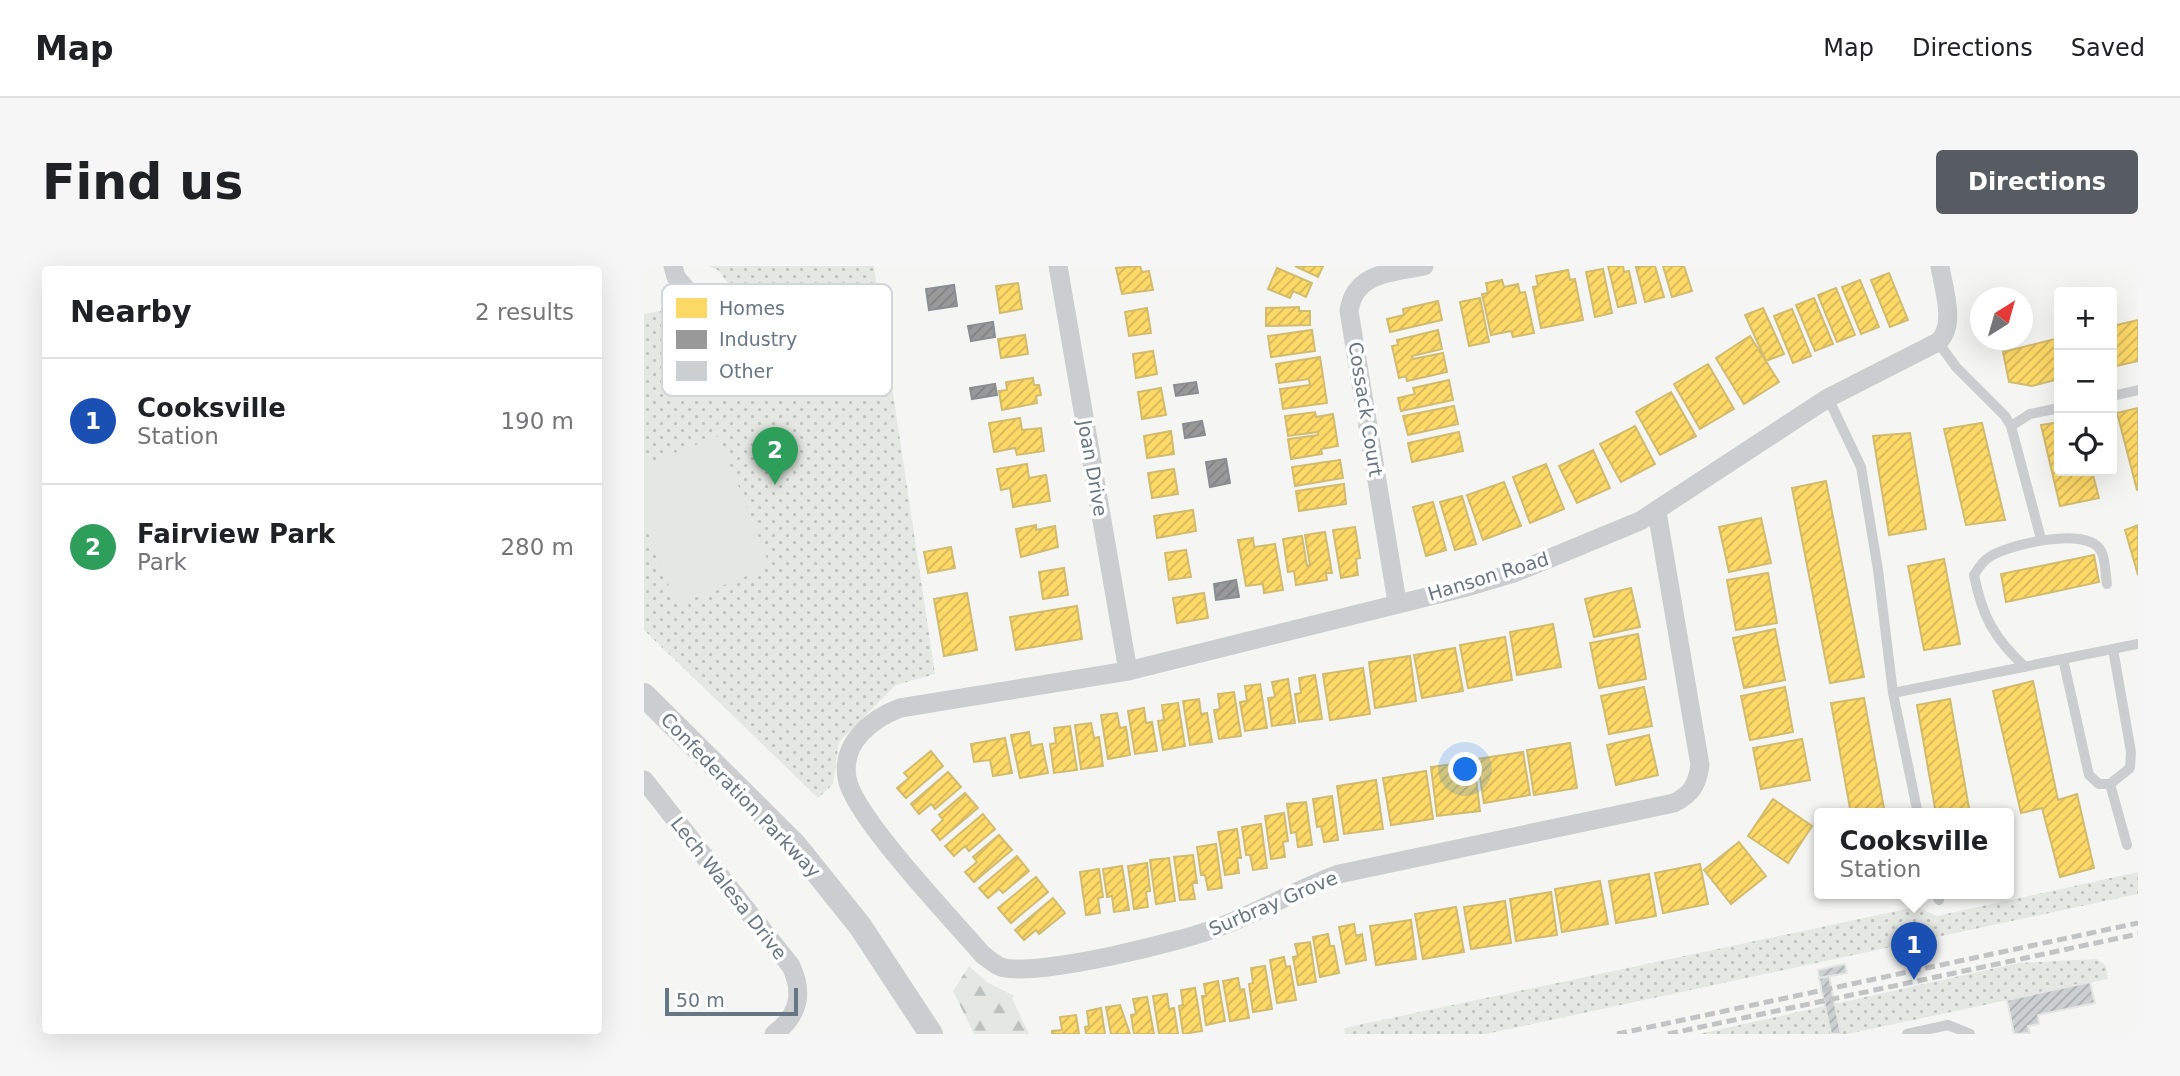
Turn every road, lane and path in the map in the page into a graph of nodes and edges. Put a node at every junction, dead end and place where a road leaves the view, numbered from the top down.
1 (673, 266) edge
2 (1058, 266) edge
3 (1424, 266) edge
4 (1940, 266) edge
5 (682, 284) edge
6 (1938, 342) junction
7 (2138, 390) edge
8 (2117, 395) edge
9 (1828, 398) junction
10 (2054, 409) edge
11 (2011, 426) junction
12 (1657, 512) junction
13 (2041, 539) junction
14 (2107, 584) dead end
15 (1397, 602) junction
16 (2138, 644) edge
17 (2113, 649) junction
18 (2063, 659) junction
19 (2025, 667) junction
20 (1128, 671) junction
21 (1893, 693) junction
22 (644, 695) edge
23 (913, 704) joint
24 (644, 780) edge
25 (2110, 784) junction
26 (1917, 808) edge
27 (2127, 845) dead end
28 (774, 1034) edge
29 (931, 1034) edge
30 (1907, 1034) edge
31 (1970, 1034) edge

1 - 5 street
2 - 20 street, Joan Drive
3 - 15 street, Cossack Court
4 - 6 street
6 - 9 street, Hanson Road
6 - 11 lane
7 - 8 lane
9 - 12 street, Hanson Road
9 - 21 lane
10 - 11 lane
11 - 13 lane
12 - 15 street, Hanson Road
12 - 23 street, Surbray Grove
13 - 14 lane
13 - 19 lane
15 - 20 street, Hanson Road
16 - 17 lane
17 - 18 lane
17 - 25 lane
18 - 19 lane
18 - 25 lane
19 - 21 lane
20 - 23 street, Hanson Road
21 - 26 lane
22 - 29 street, Confederation Parkway
24 - 28 street, Lech Walesa Drive
25 - 27 lane
30 - 31 lane

